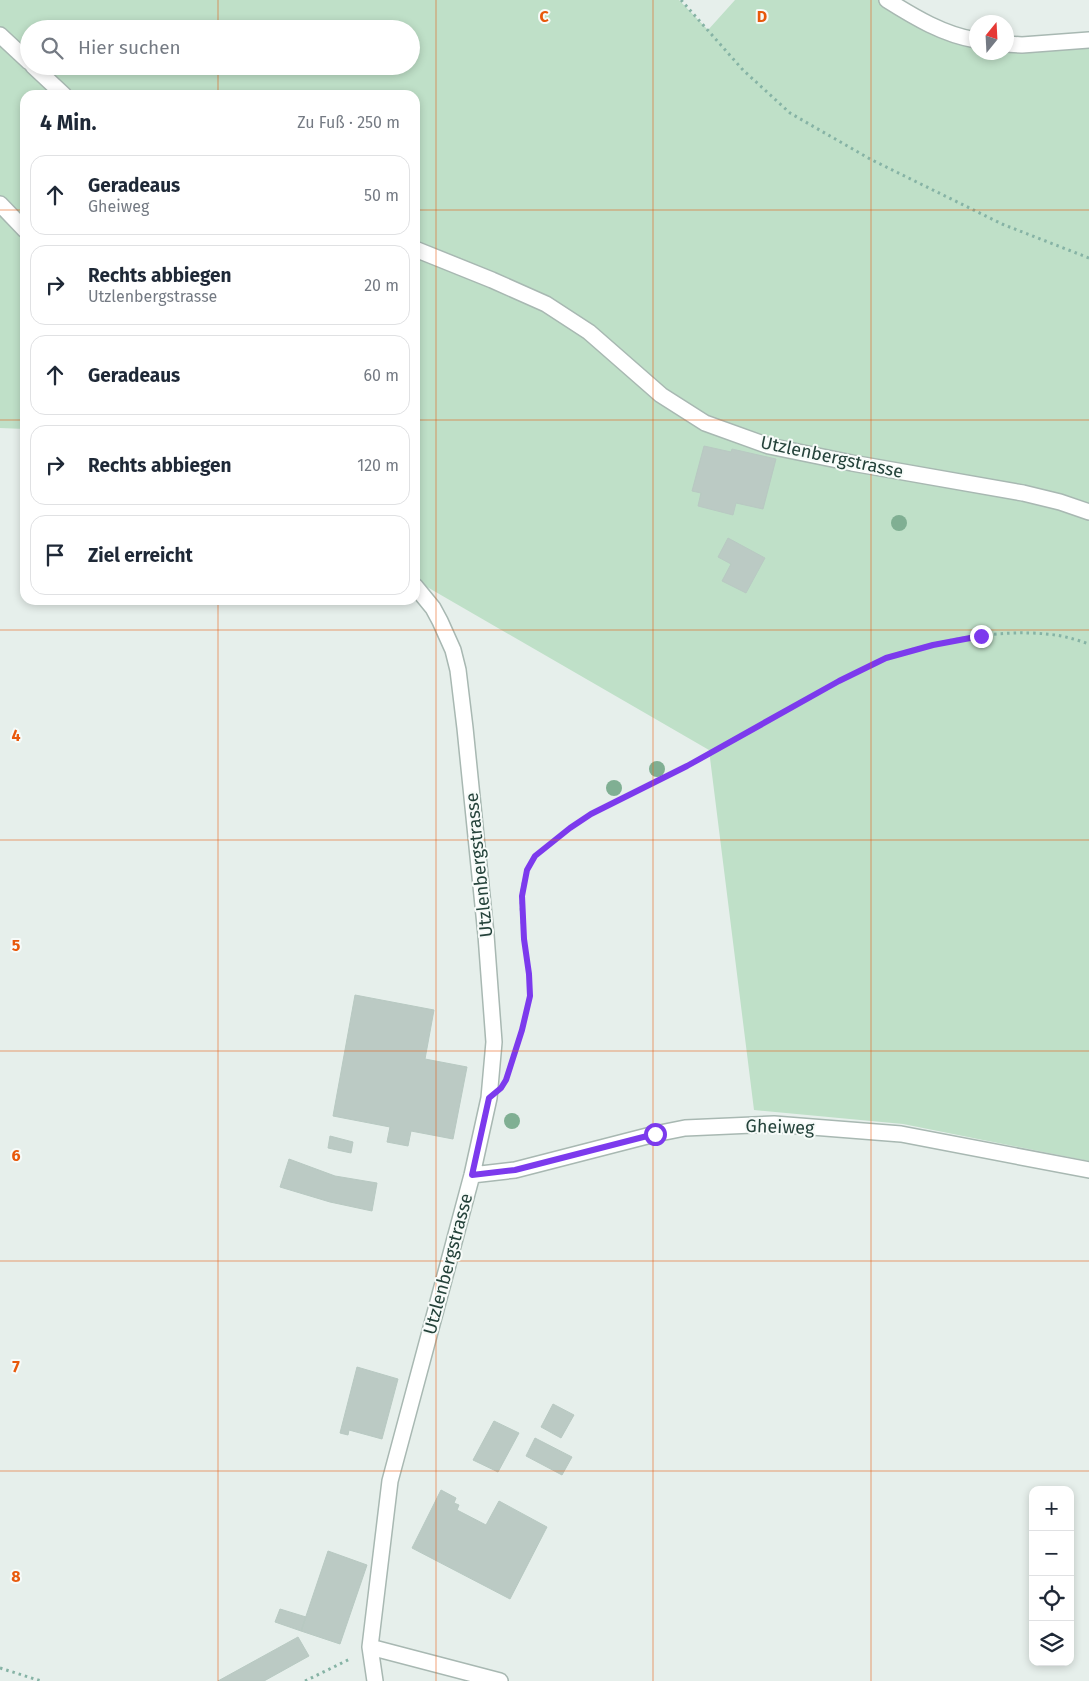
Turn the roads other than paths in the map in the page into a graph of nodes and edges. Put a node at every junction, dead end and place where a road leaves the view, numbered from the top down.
1 (887, 0) edge
2 (0, 35) edge
3 (969, 38) edge
4 (1089, 40) edge
5 (1014, 44) edge
6 (20, 54) edge
7 (43, 75) edge
8 (59, 90) edge
9 (0, 204) edge
10 (20, 225) edge
11 (420, 251) edge
12 (1089, 512) edge
13 (420, 592) edge
14 (1089, 1170) edge
15 (472, 1175) junction
16 (370, 1648) junction
17 (375, 1681) edge
18 (500, 1681) edge

1 - 3 street
2 - 6 street
4 - 5 street
7 - 8 street
9 - 10 street
11 - 12 street, Utzlenbergstrasse
13 - 15 street, Utzlenbergstrasse
14 - 15 street, Gheiweg
15 - 16 street, Utzlenbergstrasse
16 - 17 street, Utzlenbergstrasse
16 - 18 street

